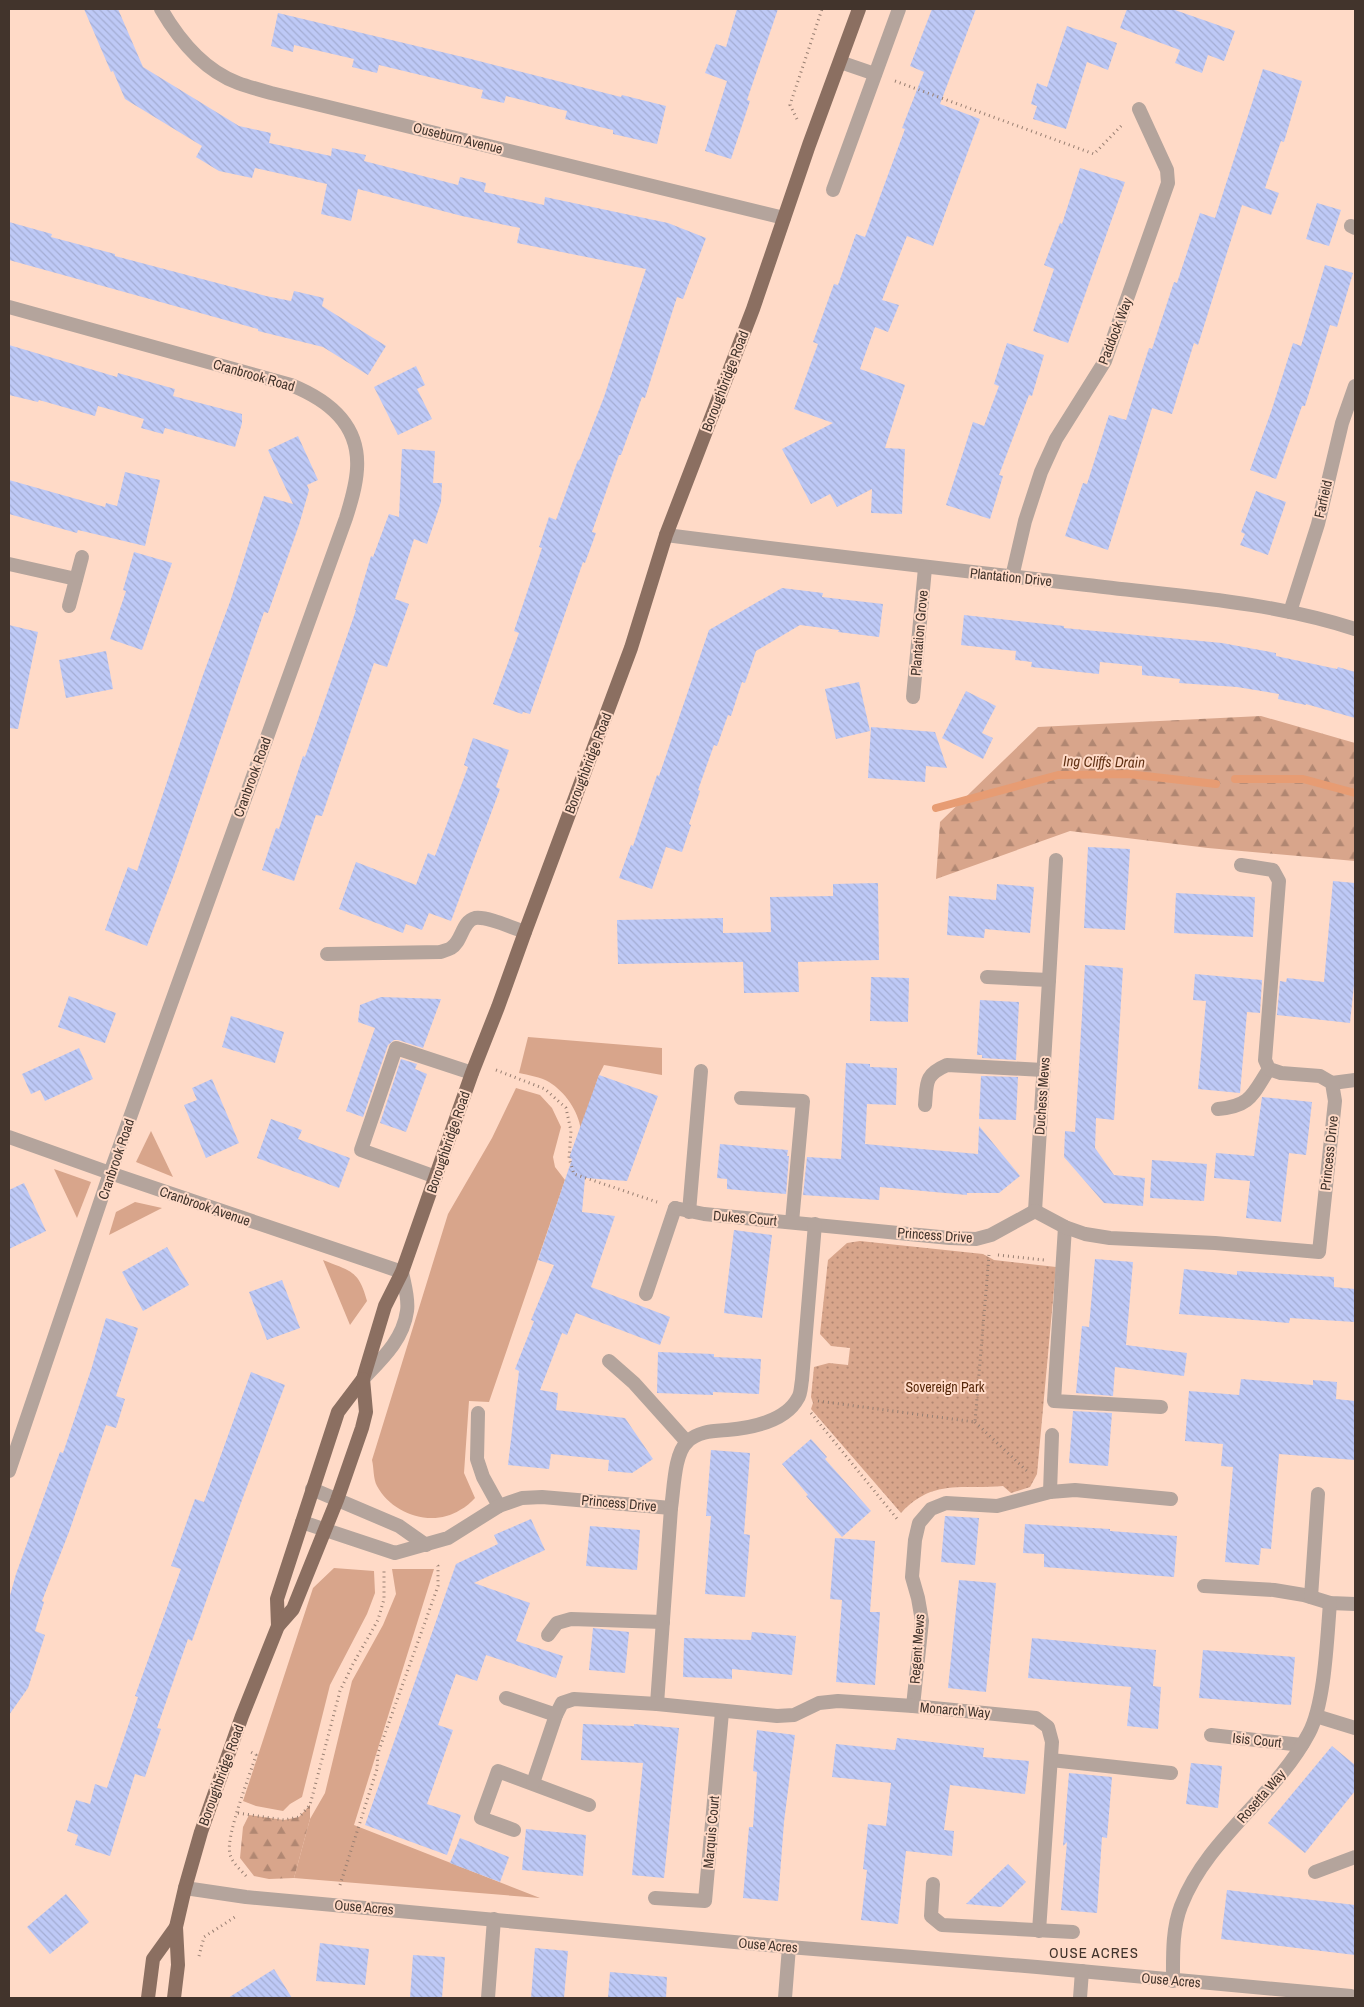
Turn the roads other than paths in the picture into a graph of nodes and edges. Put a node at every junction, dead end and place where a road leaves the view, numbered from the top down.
1 (161, 9) edge
2 (859, 9) edge
3 (899, 9) edge
4 (840, 62) junction
5 (875, 74) junction
6 (1138, 109) road end
7 (833, 190) dead end
8 (784, 218) junction
9 (9, 307) edge
10 (1355, 386) edge
11 (666, 535) junction
12 (82, 556) dead end
13 (9, 564) edge
14 (925, 568) junction
15 (1012, 577) junction
16 (76, 579) junction
17 (69, 606) dead end
18 (1290, 612) junction
19 (1355, 629) edge
20 (913, 697) dead end
21 (1056, 860) dead end
22 (1242, 865) dead end
23 (524, 932) junction
24 (327, 954) dead end
25 (987, 977) dead end
26 (1049, 980) junction
27 (474, 1068) junction
28 (1269, 1069) junction
29 (701, 1070) dead end
30 (1043, 1070) junction
31 (1355, 1080) edge
32 (1332, 1084) junction
33 (741, 1098) dead end
34 (925, 1105) dead end
35 (1218, 1109) dead end
36 (9, 1136) edge
37 (110, 1174) junction
38 (436, 1177) junction
39 (682, 1210) junction
40 (1035, 1211) junction
41 (792, 1222) junction
42 (815, 1224) junction
43 (1065, 1227) junction
44 (402, 1272) junction
45 (646, 1294) dead end
46 (609, 1361) dead end
47 (362, 1379) junction
48 (1161, 1407) dead end
49 (478, 1412) dead end
50 (1052, 1435) dead end
51 (687, 1442) junction
52 (9, 1471) edge
53 (312, 1489) junction
54 (1050, 1492) junction
55 (1318, 1494) dead end
56 (1171, 1499) dead end
57 (337, 1500) junction
58 (499, 1506) junction
59 (671, 1508) junction
60 (302, 1522) junction
61 (325, 1530) junction
62 (426, 1545) junction
63 (1204, 1586) dead end
64 (1311, 1597) junction
65 (1330, 1602) junction
66 (1355, 1604) edge
67 (663, 1622) junction
68 (278, 1626) junction
69 (548, 1635) dead end
70 (506, 1698) dead end
71 (657, 1704) junction
72 (913, 1706) junction
73 (722, 1712) junction
74 (556, 1716) junction
75 (1316, 1716) junction
76 (1355, 1728) edge
77 (1211, 1735) dead end
78 (1302, 1745) junction
79 (1051, 1760) junction
80 (1171, 1773) dead end
81 (533, 1783) junction
82 (589, 1805) dead end
83 (514, 1830) dead end
84 (1355, 1857) edge
85 (1315, 1872) dead end
86 (933, 1884) dead end
87 (185, 1888) junction
88 (655, 1898) dead end
89 (494, 1919) junction
90 (176, 1927) junction
91 (1038, 1931) junction
92 (1073, 1932) dead end
93 (789, 1947) junction
94 (1082, 1971) junction
95 (1174, 1981) junction
96 (1352, 1997) edge
97 (148, 1998) edge
98 (174, 1998) edge
99 (488, 1998) edge
100 (785, 1998) edge
101 (1080, 1998) edge

1 - 8 street, Ouseburn Avenue
2 - 4 main road, Boroughbridge Road
3 - 5 street
4 - 5 street
4 - 8 main road, Boroughbridge Road
5 - 7 street
6 - 15 street, Paddock Way
8 - 11 main road, Boroughbridge Road
9 - 37 street, Cranbrook Road
10 - 18 street, Farfield
11 - 14 street, Plantation Drive
11 - 23 main road, Boroughbridge Road
12 - 16 street
13 - 16 street
14 - 15 street, Plantation Drive
14 - 20 street, Plantation Grove
15 - 18 street, Plantation Drive
16 - 17 street
18 - 19 street, Plantation Drive
21 - 26 street, Duchess Mews
22 - 28 street
23 - 24 street
23 - 27 main road, Boroughbridge Road
25 - 26 street
26 - 30 street, Duchess Mews
27 - 38 main road, Boroughbridge Road
27 - 38 street
28 - 32 street
28 - 35 street
29 - 39 street
30 - 34 street
30 - 40 street, Duchess Mews
31 - 32 street
32 - 43 street, Princess Drive
33 - 41 street
36 - 37 street, Cranbrook Avenue
37 - 44 street, Cranbrook Avenue
37 - 52 street, Cranbrook Road
38 - 44 main road, Boroughbridge Road
39 - 41 street, Dukes Court
39 - 45 street
40 - 42 street, Princess Drive
40 - 43 street, Princess Drive
41 - 42 street, Dukes Court
42 - 51 street
43 - 48 street
44 - 47 main road, Boroughbridge Road
44 - 47 street
46 - 51 street
47 - 53 main road, Boroughbridge Road
47 - 57 main road, Boroughbridge Road
49 - 58 street
50 - 54 street
51 - 59 street, Princess Drive
53 - 57 street
53 - 60 main road, Boroughbridge Road
54 - 56 street, Regent Mews
54 - 72 street, Regent Mews
55 - 64 street
57 - 61 main road, Boroughbridge Road
57 - 62 street
58 - 59 street, Princess Drive
58 - 62 street, Princess Drive
59 - 67 street
60 - 61 street
60 - 68 main road, Boroughbridge Road
61 - 62 street, Princess Drive
61 - 68 main road, Boroughbridge Road
63 - 64 street
64 - 65 street
65 - 66 street
65 - 75 street, Rosetta Way
67 - 69 street
67 - 71 street
68 - 87 main road, Boroughbridge Road
70 - 74 street
71 - 73 street, Monarch Way
71 - 74 street, Monarch Way
72 - 73 street, Monarch Way
72 - 79 street, Monarch Way
73 - 88 street, Marquis Court
74 - 81 street, Monarch Way
75 - 76 street
75 - 78 street, Rosetta Way
77 - 78 street, Isis Court
78 - 95 street, Rosetta Way
79 - 80 street
79 - 91 street, Monarch Way
81 - 82 street
81 - 83 street
84 - 85 street
86 - 91 street
87 - 89 street, Ouse Acres
87 - 90 main road, Boroughbridge Road
89 - 93 street, Ouse Acres
89 - 99 street
90 - 97 main road, Boroughbridge Road
90 - 98 main road, Boroughbridge Road
91 - 92 street
93 - 94 street, Ouse Acres
93 - 100 street
94 - 95 street, Ouse Acres
94 - 101 street
95 - 96 street, Ouse Acres

